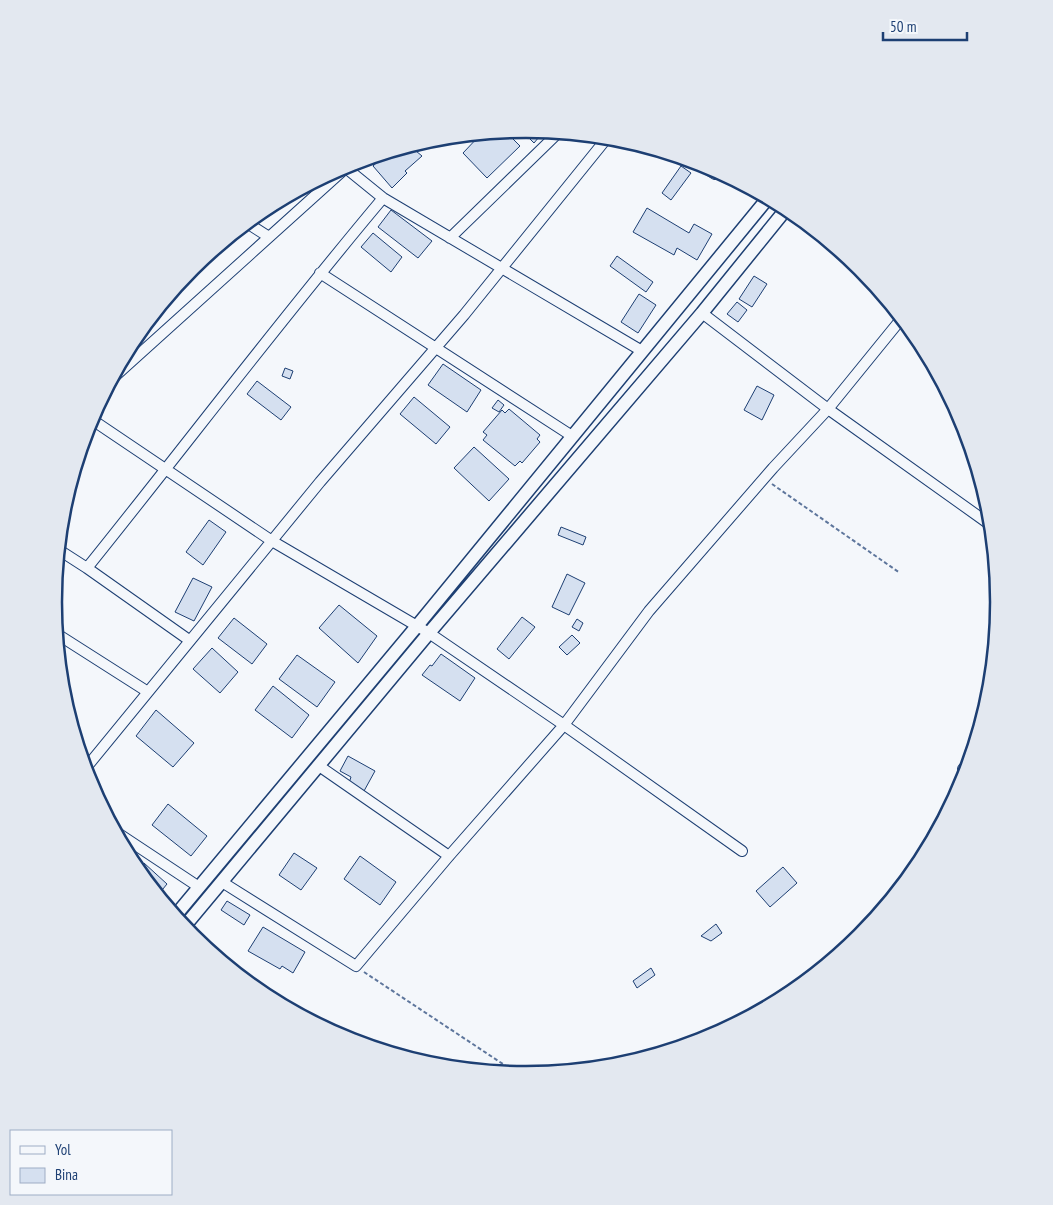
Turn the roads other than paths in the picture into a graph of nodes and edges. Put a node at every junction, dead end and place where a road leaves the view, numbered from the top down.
1 (552, 139) edge
2 (602, 144) edge
3 (354, 172) edge
4 (330, 182) edge
5 (383, 198) junction
6 (763, 204) edge
7 (781, 215) edge
8 (254, 227) edge
9 (269, 237) junction
10 (450, 238) junction
11 (502, 268) junction
12 (320, 273) junction
13 (702, 313) junction
14 (897, 324) edge
15 (436, 348) junction
16 (642, 351) junction
17 (129, 363) edge
18 (828, 409) junction
19 (98, 424) edge
20 (572, 436) junction
21 (166, 470) junction
22 (983, 520) edge
23 (272, 541) junction
24 (65, 554) edge
25 (87, 568) junction
26 (417, 626) junction
27 (429, 633) junction
28 (64, 638) edge
29 (189, 640) junction
30 (148, 692) junction
31 (564, 725) junction
32 (91, 762) edge
33 (319, 766) junction
34 (129, 841) edge
35 (742, 850) dead end
36 (449, 856) junction
37 (222, 882) junction
38 (199, 887) junction
39 (180, 910) edge
40 (189, 921) edge

1 - 10 street
2 - 11 street
3 - 5 street
4 - 9 street
5 - 10 street
5 - 12 street
6 - 16 street
7 - 13 street
8 - 9 street
9 - 17 street
10 - 11 street
11 - 15 street
11 - 16 street
12 - 15 street
12 - 21 street
13 - 18 street
13 - 27 street
14 - 18 street
15 - 20 street
15 - 23 street
16 - 20 street
18 - 22 street
18 - 31 street
19 - 21 street
20 - 26 street
21 - 23 street
21 - 25 street
23 - 26 street
23 - 29 street
24 - 25 street
25 - 29 street
26 - 27 street
26 - 38 street
27 - 31 street
27 - 33 street
28 - 30 street
29 - 30 street
30 - 32 street
31 - 35 street
31 - 36 street
33 - 36 street
33 - 37 street
34 - 38 street
36 - 37 street
37 - 40 street
38 - 39 street

